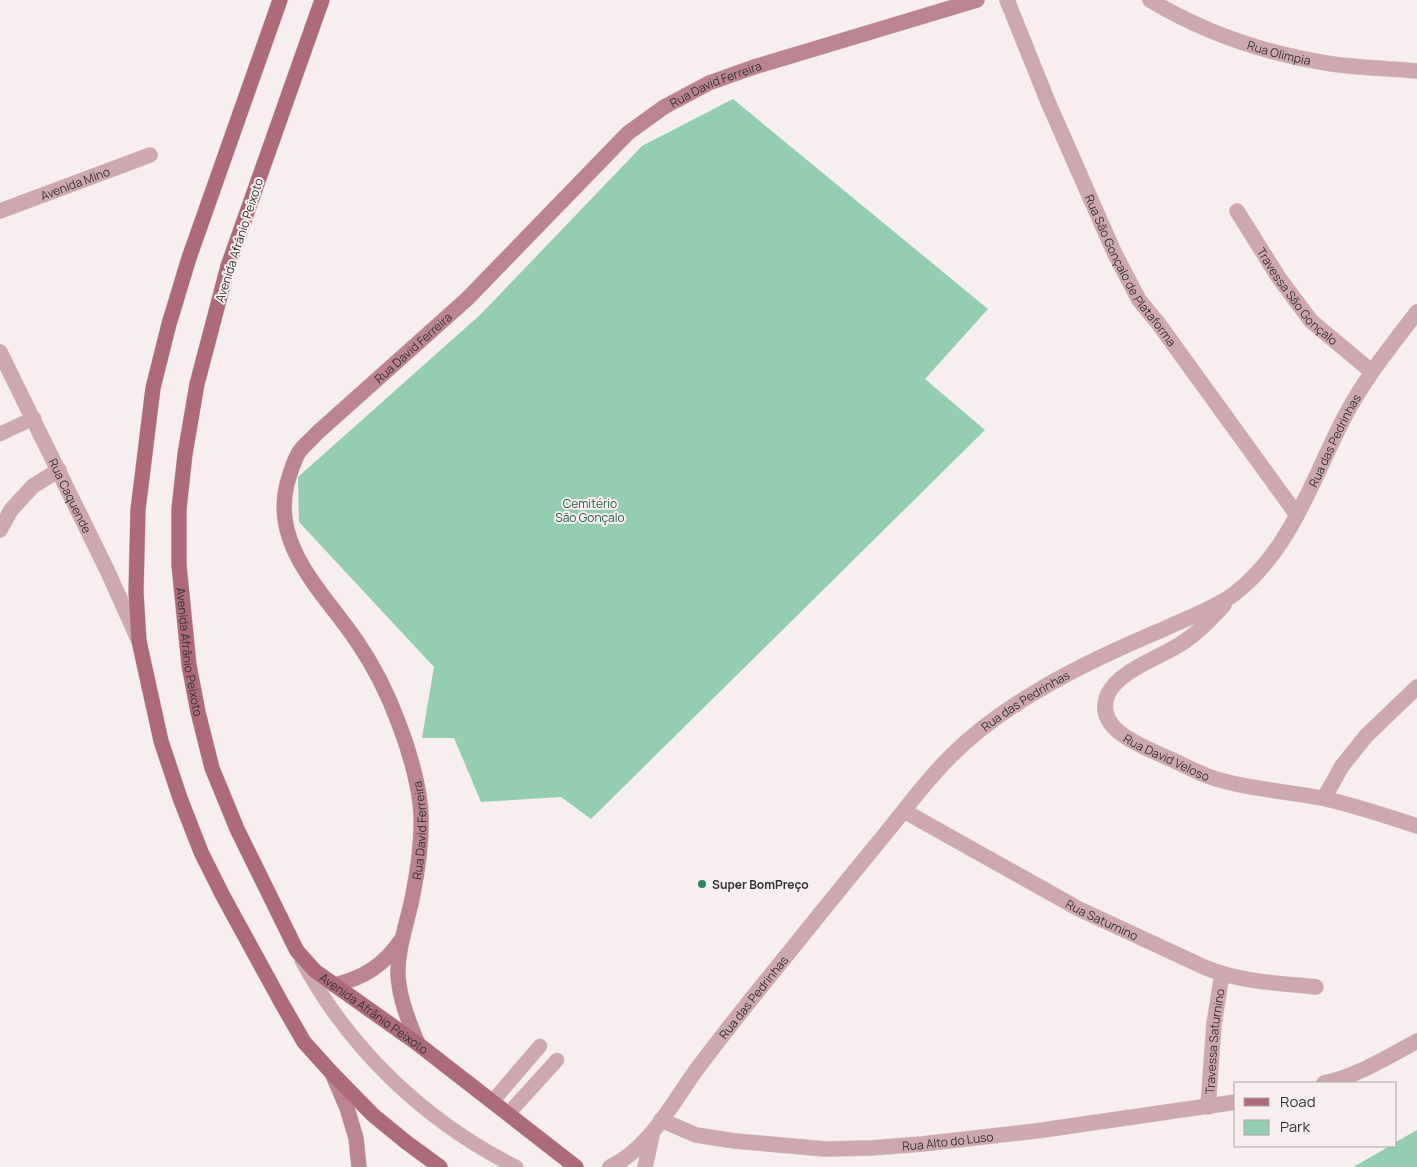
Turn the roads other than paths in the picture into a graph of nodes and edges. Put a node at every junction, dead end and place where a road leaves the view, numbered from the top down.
1 (280, 0) edge
2 (322, 0) edge
3 (977, 0) edge
4 (1007, 0) edge
5 (1150, 0) edge
6 (1417, 71) edge
7 (150, 155) dead end
8 (0, 211) edge
9 (1237, 211) dead end
10 (1417, 312) edge
11 (0, 352) edge
12 (1371, 371) junction
13 (34, 418) junction
14 (0, 434) edge
15 (58, 470) junction
16 (1297, 515) junction
17 (0, 530) edge
18 (1234, 594) junction
19 (138, 640) junction
20 (1417, 687) edge
21 (1324, 798) junction
22 (904, 811) junction
23 (1417, 826) edge
24 (402, 939) junction
25 (296, 951) junction
26 (1222, 974) junction
27 (334, 985) junction
28 (1316, 987) dead end
29 (1417, 1041) edge
30 (418, 1044) junction
31 (540, 1046) dead end
32 (557, 1060) dead end
33 (331, 1072) junction
34 (1328, 1082) edge
35 (492, 1102) junction
36 (1234, 1102) edge
37 (1208, 1107) junction
38 (508, 1114) junction
39 (657, 1126) junction
40 (359, 1167) edge
41 (440, 1167) edge
42 (516, 1167) edge
43 (576, 1167) edge
44 (610, 1167) edge
45 (645, 1167) edge

1 - 19 main road
2 - 25 main road, Avenida Afrânio Peixoto
3 - 24 main road, Rua David Ferreira
4 - 16 street, Rua São Gonçalo de Plataforma
5 - 6 street, Rua Olimpia
7 - 8 street, Avenida Mino
9 - 12 street, Travessa São Gonçalo
10 - 12 street, Rua das Pedrinhas
11 - 13 street, Rua Caquende
12 - 16 street, Rua das Pedrinhas
13 - 14 lane
13 - 15 street, Rua Caquende
15 - 17 street
15 - 19 street, Rua Caquende
16 - 18 street, Rua das Pedrinhas
18 - 21 street, Rua David Veloso
18 - 22 street, Rua das Pedrinhas
19 - 33 main road
20 - 21 street
21 - 23 street, Rua David Veloso
22 - 26 street, Rua Saturnino
22 - 39 street, Rua das Pedrinhas
24 - 27 main road, Rua David Ferreira
24 - 30 main road, Rua David Ferreira
25 - 27 main road, Avenida Afrânio Peixoto
25 - 42 lane
26 - 28 street, Rua Saturnino
26 - 37 street, Travessa Saturnino
27 - 30 main road, Avenida Afrânio Peixoto
29 - 34 street
30 - 35 main road, Avenida Afrânio Peixoto
31 - 35 lane
32 - 38 lane
33 - 40 main road
33 - 41 main road
35 - 38 main road, Avenida Afrânio Peixoto
36 - 37 street, Rua Alto do Luso
37 - 39 street, Rua Alto do Luso
38 - 43 main road, Avenida Afrânio Peixoto
39 - 44 street, Rua das Pedrinhas
39 - 45 street, Rua das Pedrinhas

